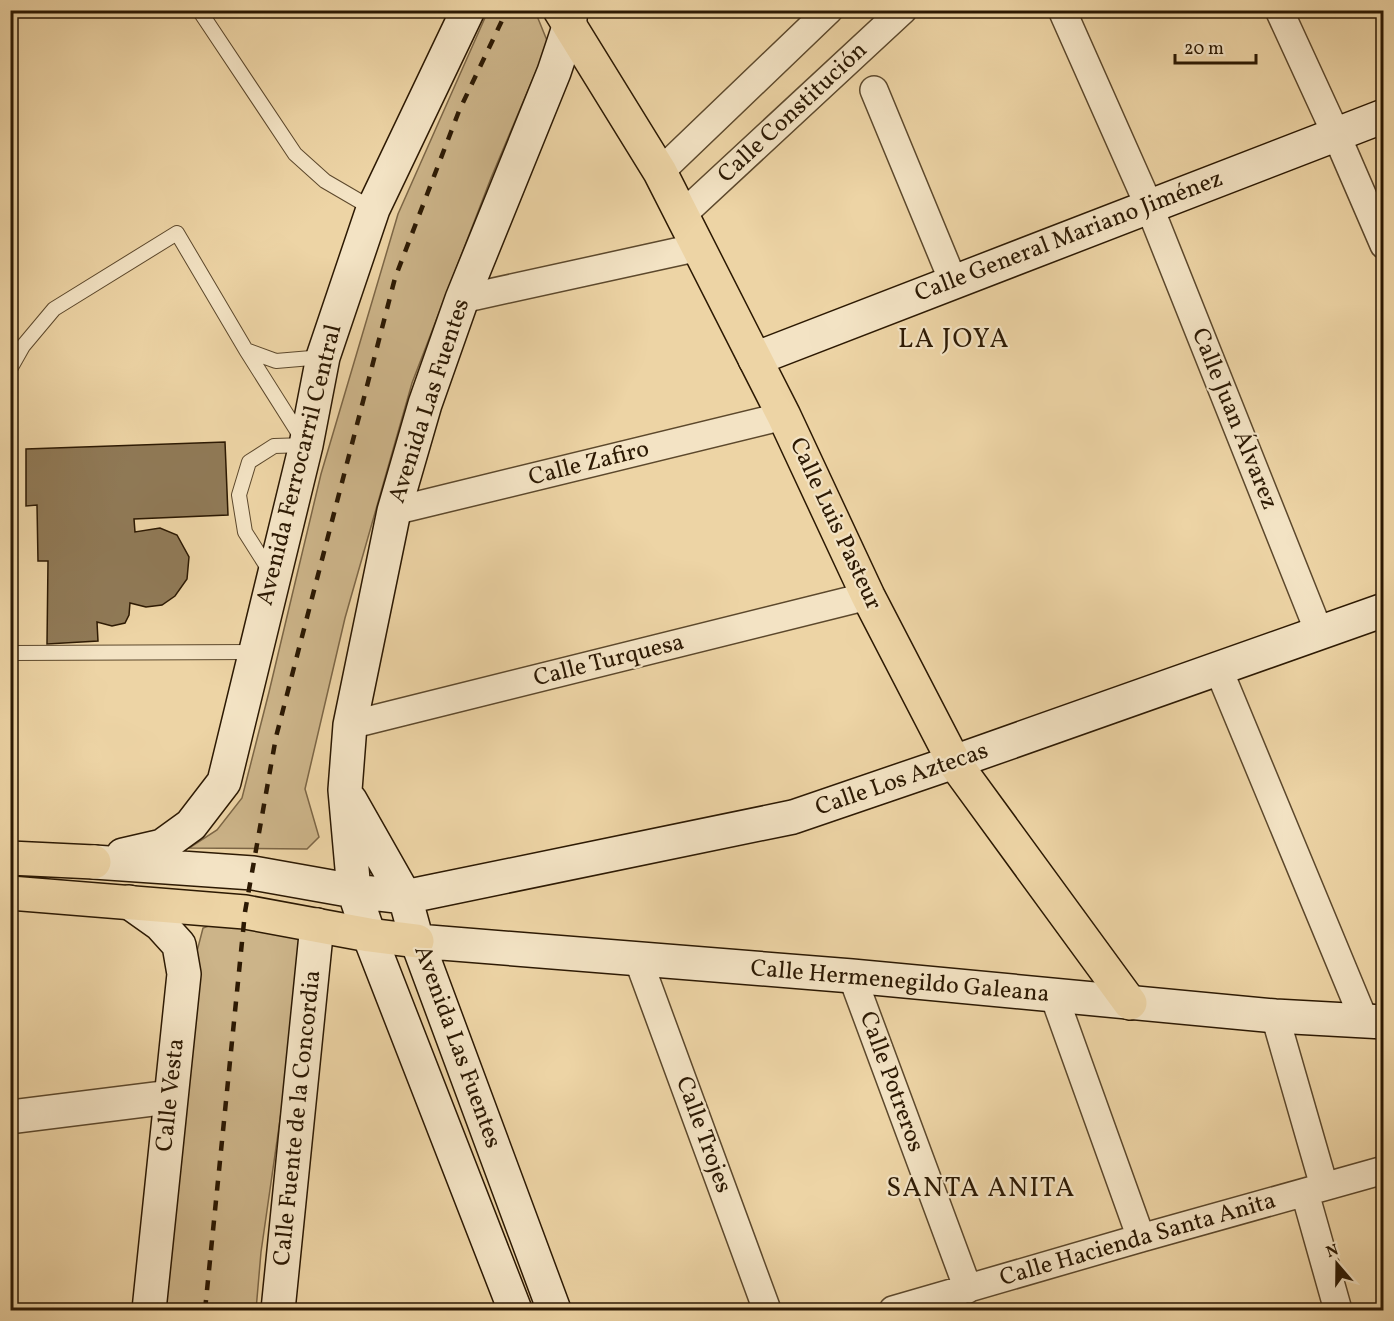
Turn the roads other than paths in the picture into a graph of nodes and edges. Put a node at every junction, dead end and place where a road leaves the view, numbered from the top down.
1 (199, 10) edge
2 (468, 10) edge
3 (829, 10) edge
4 (903, 10) edge
5 (1062, 10) edge
6 (1279, 10) edge
7 (566, 16) edge
8 (874, 90) dead end
9 (1383, 116) edge
10 (1336, 134) junction
11 (660, 172) junction
12 (1149, 206) junction
13 (373, 208) junction
14 (682, 215) junction
15 (1383, 245) edge
16 (699, 247) junction
17 (953, 281) junction
18 (462, 299) junction
19 (246, 350) junction
20 (322, 357) junction
21 (755, 359) junction
22 (10, 369) edge
23 (784, 416) junction
24 (306, 444) junction
25 (394, 511) junction
26 (274, 576) junction
27 (868, 596) junction
28 (1383, 610) edge
29 (1319, 632) junction
30 (255, 652) junction
31 (10, 653) edge
32 (1218, 668) junction
33 (350, 725) junction
34 (954, 762) junction
35 (345, 790) junction
36 (10, 858) edge
37 (94, 862) junction
38 (354, 891) junction
39 (10, 893) edge
40 (405, 897) junction
41 (80, 898) junction
42 (129, 902) junction
43 (10, 910) edge
44 (317, 925) junction
45 (369, 935) junction
46 (417, 940) junction
47 (638, 959) junction
48 (852, 976) junction
49 (1054, 996) junction
50 (1130, 1003) junction
51 (1275, 1016) junction
52 (1374, 1021) edge
53 (170, 1097) junction
54 (10, 1117) edge
55 (1383, 1170) edge
56 (1314, 1189) junction
57 (1141, 1238) junction
58 (968, 1289) junction
59 (149, 1311) edge
60 (278, 1311) edge
61 (515, 1311) edge
62 (554, 1311) edge
63 (767, 1311) edge
64 (893, 1311) edge
65 (1338, 1311) edge

1 - 13 lane
2 - 13 main road, Avenida Ferrocarril Central
3 - 11 street, Calle Constitución
4 - 14 street, Calle Constitución
5 - 12 street, Calle Juan Álvarez
6 - 10 street
7 - 11 main road, Calle Luis Pasteur
7 - 18 main road, Avenida Las Fuentes
8 - 17 street
9 - 10 main road, Calle General Mariano Jiménez
10 - 12 main road, Calle General Mariano Jiménez
10 - 15 street
11 - 14 main road, Calle Luis Pasteur
12 - 17 main road, Calle General Mariano Jiménez
12 - 29 street, Calle Juan Álvarez
13 - 20 main road, Avenida Ferrocarril Central
14 - 16 main road, Calle Luis Pasteur
16 - 18 street
16 - 21 main road, Calle Luis Pasteur
17 - 21 main road, Calle General Mariano Jiménez
18 - 25 main road, Avenida Las Fuentes
19 - 20 lane
19 - 22 lane
19 - 24 lane
20 - 24 main road, Avenida Ferrocarril Central
21 - 23 main road, Calle Luis Pasteur
23 - 25 street, Calle Zafiro
23 - 27 main road, Calle Luis Pasteur
24 - 26 main road, Avenida Ferrocarril Central
24 - 26 lane
25 - 33 main road, Avenida Las Fuentes
26 - 30 main road, Avenida Ferrocarril Central
27 - 33 street, Calle Turquesa
27 - 34 main road, Calle Luis Pasteur
28 - 29 main road, Calle Los Aztecas
29 - 32 main road, Calle Los Aztecas
30 - 31 lane
30 - 37 main road, Avenida Ferrocarril Central
32 - 34 main road, Calle Los Aztecas
32 - 52 street
33 - 35 main road, Avenida Las Fuentes
34 - 40 main road, Calle Los Aztecas
34 - 50 main road, Calle Luis Pasteur
35 - 38 main road, Avenida Las Fuentes
35 - 40 main road, Avenida Las Fuentes
36 - 37 main road
37 - 38 main road, Calle Los Aztecas
38 - 40 main road, Calle Los Aztecas
38 - 45 main road, Avenida Las Fuentes
39 - 41 main road
40 - 46 main road, Avenida Las Fuentes
41 - 42 main road
41 - 43 street
42 - 44 main road
42 - 53 main road, Calle Vesta
44 - 45 main road
44 - 60 main road, Calle Fuente de la Concordia
45 - 46 main road
45 - 61 main road, Avenida Las Fuentes
46 - 47 main road, Calle Hermenegildo Galeana
46 - 62 main road, Avenida Las Fuentes
47 - 48 main road, Calle Hermenegildo Galeana
47 - 63 street, Calle Trojes
48 - 49 main road, Calle Hermenegildo Galeana
48 - 58 street, Calle Potreros
49 - 50 main road, Calle Hermenegildo Galeana
49 - 57 street
50 - 51 main road, Calle Hermenegildo Galeana
51 - 52 main road, Calle Hermenegildo Galeana
51 - 56 street
53 - 54 main road
53 - 59 main road, Calle Vesta
55 - 56 street, Calle Hacienda Santa Anita
56 - 57 street, Calle Hacienda Santa Anita
56 - 65 street
57 - 58 street, Calle Hacienda Santa Anita
58 - 64 street, Calle Hacienda Santa Anita

